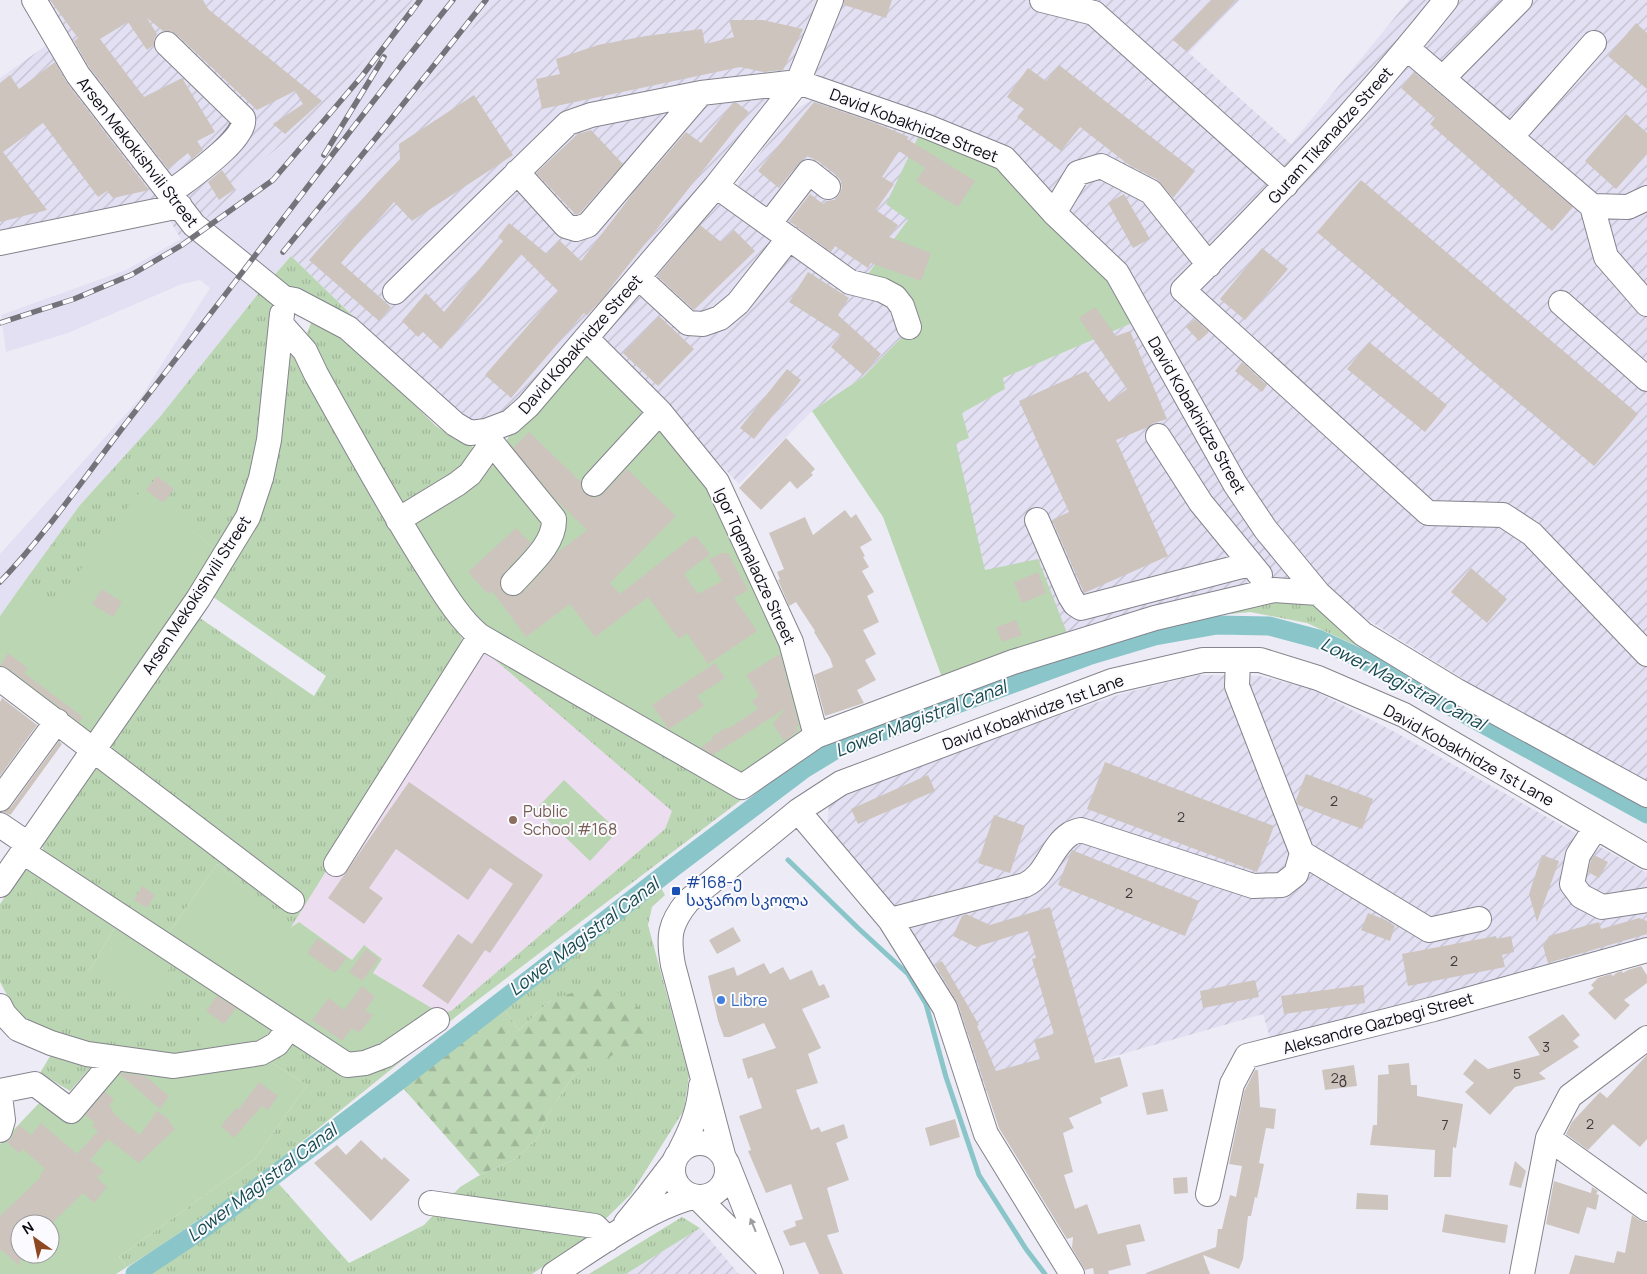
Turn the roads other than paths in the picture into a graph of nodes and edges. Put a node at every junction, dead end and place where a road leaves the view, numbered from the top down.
1 (34, 0) edge
2 (831, 0) edge
3 (1446, 0) edge
4 (1520, 0) edge
5 (1056, 2) edge
6 (1099, 6) edge
7 (1594, 43) dead end
8 (167, 44) dead end
9 (1408, 49) junction
10 (1443, 78) junction
11 (798, 82) junction
12 (701, 93) junction
13 (1511, 137) junction
14 (516, 172) junction
15 (1286, 185) junction
16 (716, 186) junction
17 (828, 187) dead end
18 (1647, 198) edge
19 (175, 199) junction
20 (1592, 206) junction
21 (1054, 213) junction
22 (769, 224) junction
23 (789, 238) junction
24 (0, 243) edge
25 (1209, 265) junction
26 (638, 277) junction
27 (395, 292) dead end
28 (284, 298) junction
29 (1561, 303) dead end
30 (1647, 304) edge
31 (281, 324) junction
32 (909, 327) dead end
33 (586, 338) junction
34 (1647, 379) edge
35 (660, 412) junction
36 (1158, 436) dead end
37 (489, 437) junction
38 (594, 484) dead end
39 (398, 520) junction
40 (1036, 520) dead end
41 (1250, 564) junction
42 (513, 584) dead end
43 (1274, 590) junction
44 (1318, 593) junction
45 (480, 636) junction
46 (1647, 654) edge
47 (1238, 660) junction
48 (0, 679) edge
49 (56, 721) junction
50 (816, 736) junction
51 (94, 749) junction
52 (1647, 795) edge
53 (0, 799) edge
54 (798, 811) junction
55 (0, 825) edge
56 (1596, 827) junction
57 (25, 848) junction
58 (1302, 853) junction
59 (1647, 857) edge
60 (336, 864) dead end
61 (0, 885) edge
62 (1647, 900) edge
63 (292, 901) dead end
64 (1479, 919) dead end
65 (890, 920) junction
66 (1647, 950) edge
67 (0, 1006) edge
68 (437, 1020) dead end
69 (289, 1028) junction
70 (1647, 1038) edge
71 (116, 1058) junction
72 (701, 1074) junction
73 (0, 1091) edge
74 (0, 1096) edge
75 (0, 1130) edge
76 (1548, 1138) junction
77 (677, 1157) junction
78 (725, 1159) junction
79 (1208, 1194) dead end
80 (695, 1197) junction
81 (431, 1203) dead end
82 (1647, 1210) edge
83 (612, 1236) junction
84 (771, 1273) edge
85 (554, 1274) edge
86 (1072, 1274) edge
87 (1522, 1274) edge

1 - 19 street, Arsen Mekokishvili Street
2 - 11 street
3 - 9 street, Guram Tikanadze Street
4 - 10 street
5 - 6 street
6 - 15 street
7 - 13 street
8 - 19 street
9 - 10 street
9 - 15 street, Guram Tikanadze Street
10 - 13 street
11 - 12 street
11 - 16 street, David Kobakhidze Street
11 - 21 street, David Kobakhidze Street
12 - 14 street
12 - 14 street
13 - 20 street
14 - 27 street
15 - 25 street, Guram Tikanadze Street
16 - 22 street
16 - 26 street, David Kobakhidze Street
17 - 22 street
18 - 20 street
19 - 24 street
19 - 28 street, Arsen Mekokishvili Street
20 - 30 street
21 - 25 street
21 - 44 street, David Kobakhidze Street
22 - 23 street
23 - 26 street
23 - 32 street
25 - 46 street, Guram Tikanadze Street
26 - 33 street, David Kobakhidze Street
28 - 31 street, Arsen Mekokishvili Street
28 - 37 street
29 - 34 street
31 - 39 street
31 - 51 street, Arsen Mekokishvili Street
33 - 35 street, Igor Tqemaladze Street
33 - 37 street, David Kobakhidze Street
35 - 38 street
35 - 50 street, Igor Tqemaladze Street
36 - 41 street
37 - 39 street
37 - 42 street
39 - 45 street
40 - 41 street
41 - 43 street
43 - 44 street
43 - 50 street
44 - 52 street, David Kobakhidze Street
45 - 50 street
45 - 60 street
47 - 54 street, David Kobakhidze 1st Lane
47 - 56 street, David Kobakhidze 1st Lane
47 - 58 street
48 - 49 street
49 - 51 street
49 - 53 street
51 - 57 street, Arsen Mekokishvili Street
51 - 63 street
54 - 65 street
54 - 72 street, David Kobakhidze 1st Lane
55 - 57 street
56 - 59 street, David Kobakhidze 1st Lane
56 - 62 street
57 - 61 street, Arsen Mekokishvili Street
57 - 69 street
58 - 64 street
58 - 65 street
65 - 86 street
66 - 79 street, Aleksandre Qazbegi Street
67 - 71 street
68 - 69 street
69 - 71 street
70 - 76 street
71 - 73 street
72 - 77 street, David Kobakhidze 1st Lane
72 - 78 street, David Kobakhidze 1st Lane
74 - 75 street
76 - 82 street
76 - 87 street
77 - 78 street
77 - 80 street
77 - 83 street, David Kobakhidze 1st Lane
78 - 80 street
84 -> 78 street, David Kobakhidze 1st Lane
80 - 83 street
80 - 84 street
81 - 83 street
83 - 85 street

